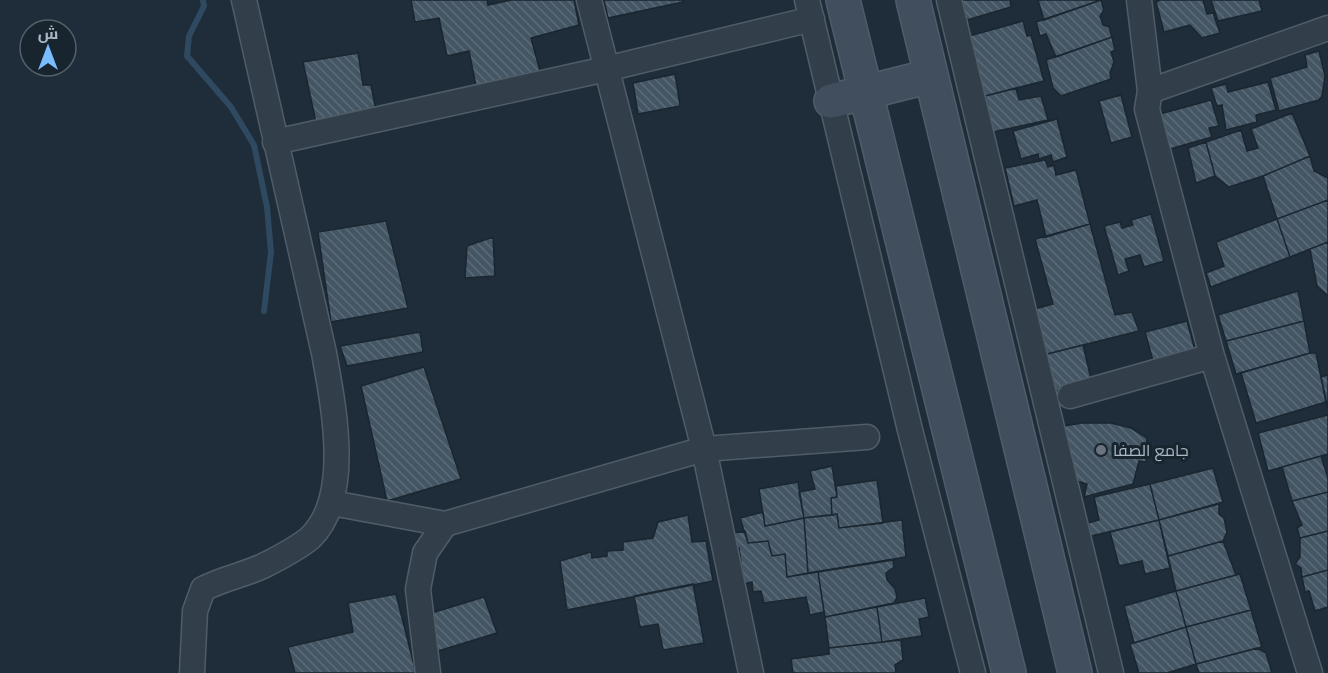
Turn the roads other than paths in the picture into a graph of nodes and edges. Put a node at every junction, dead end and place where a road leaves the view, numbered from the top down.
1 (244, 0) edge
2 (589, 0) edge
3 (843, 0) edge
4 (913, 0) edge
5 (949, 0) edge
6 (1139, 0) edge
7 (809, 10) edge
8 (1328, 28) edge
9 (606, 69) junction
10 (931, 76) junction
11 (1150, 91) junction
12 (866, 92) junction
13 (831, 101) junction
14 (275, 142) junction
15 (1212, 356) junction
16 (1070, 396) dead end
17 (867, 437) dead end
18 (704, 449) junction
19 (332, 503) junction
20 (445, 524) junction
21 (192, 673) edge
22 (428, 673) edge
23 (751, 673) edge
24 (973, 673) edge
25 (1009, 673) edge
26 (1075, 673) edge
27 (1111, 673) edge
28 (1311, 673) edge

1 - 14 street
2 - 9 street
3 - 12 main road
4 - 10 main road
5 - 27 street
6 - 11 street
7 - 9 street
7 - 13 street
8 - 11 street
9 - 14 street
9 - 18 street
10 - 12 main road
10 - 26 main road
11 - 15 street
12 - 13 main road
12 - 25 main road
13 - 24 street
14 - 19 street
15 - 16 street
15 - 28 street
17 - 18 street
18 - 20 street
18 - 23 street
19 - 20 street
19 - 21 street
20 - 22 street

